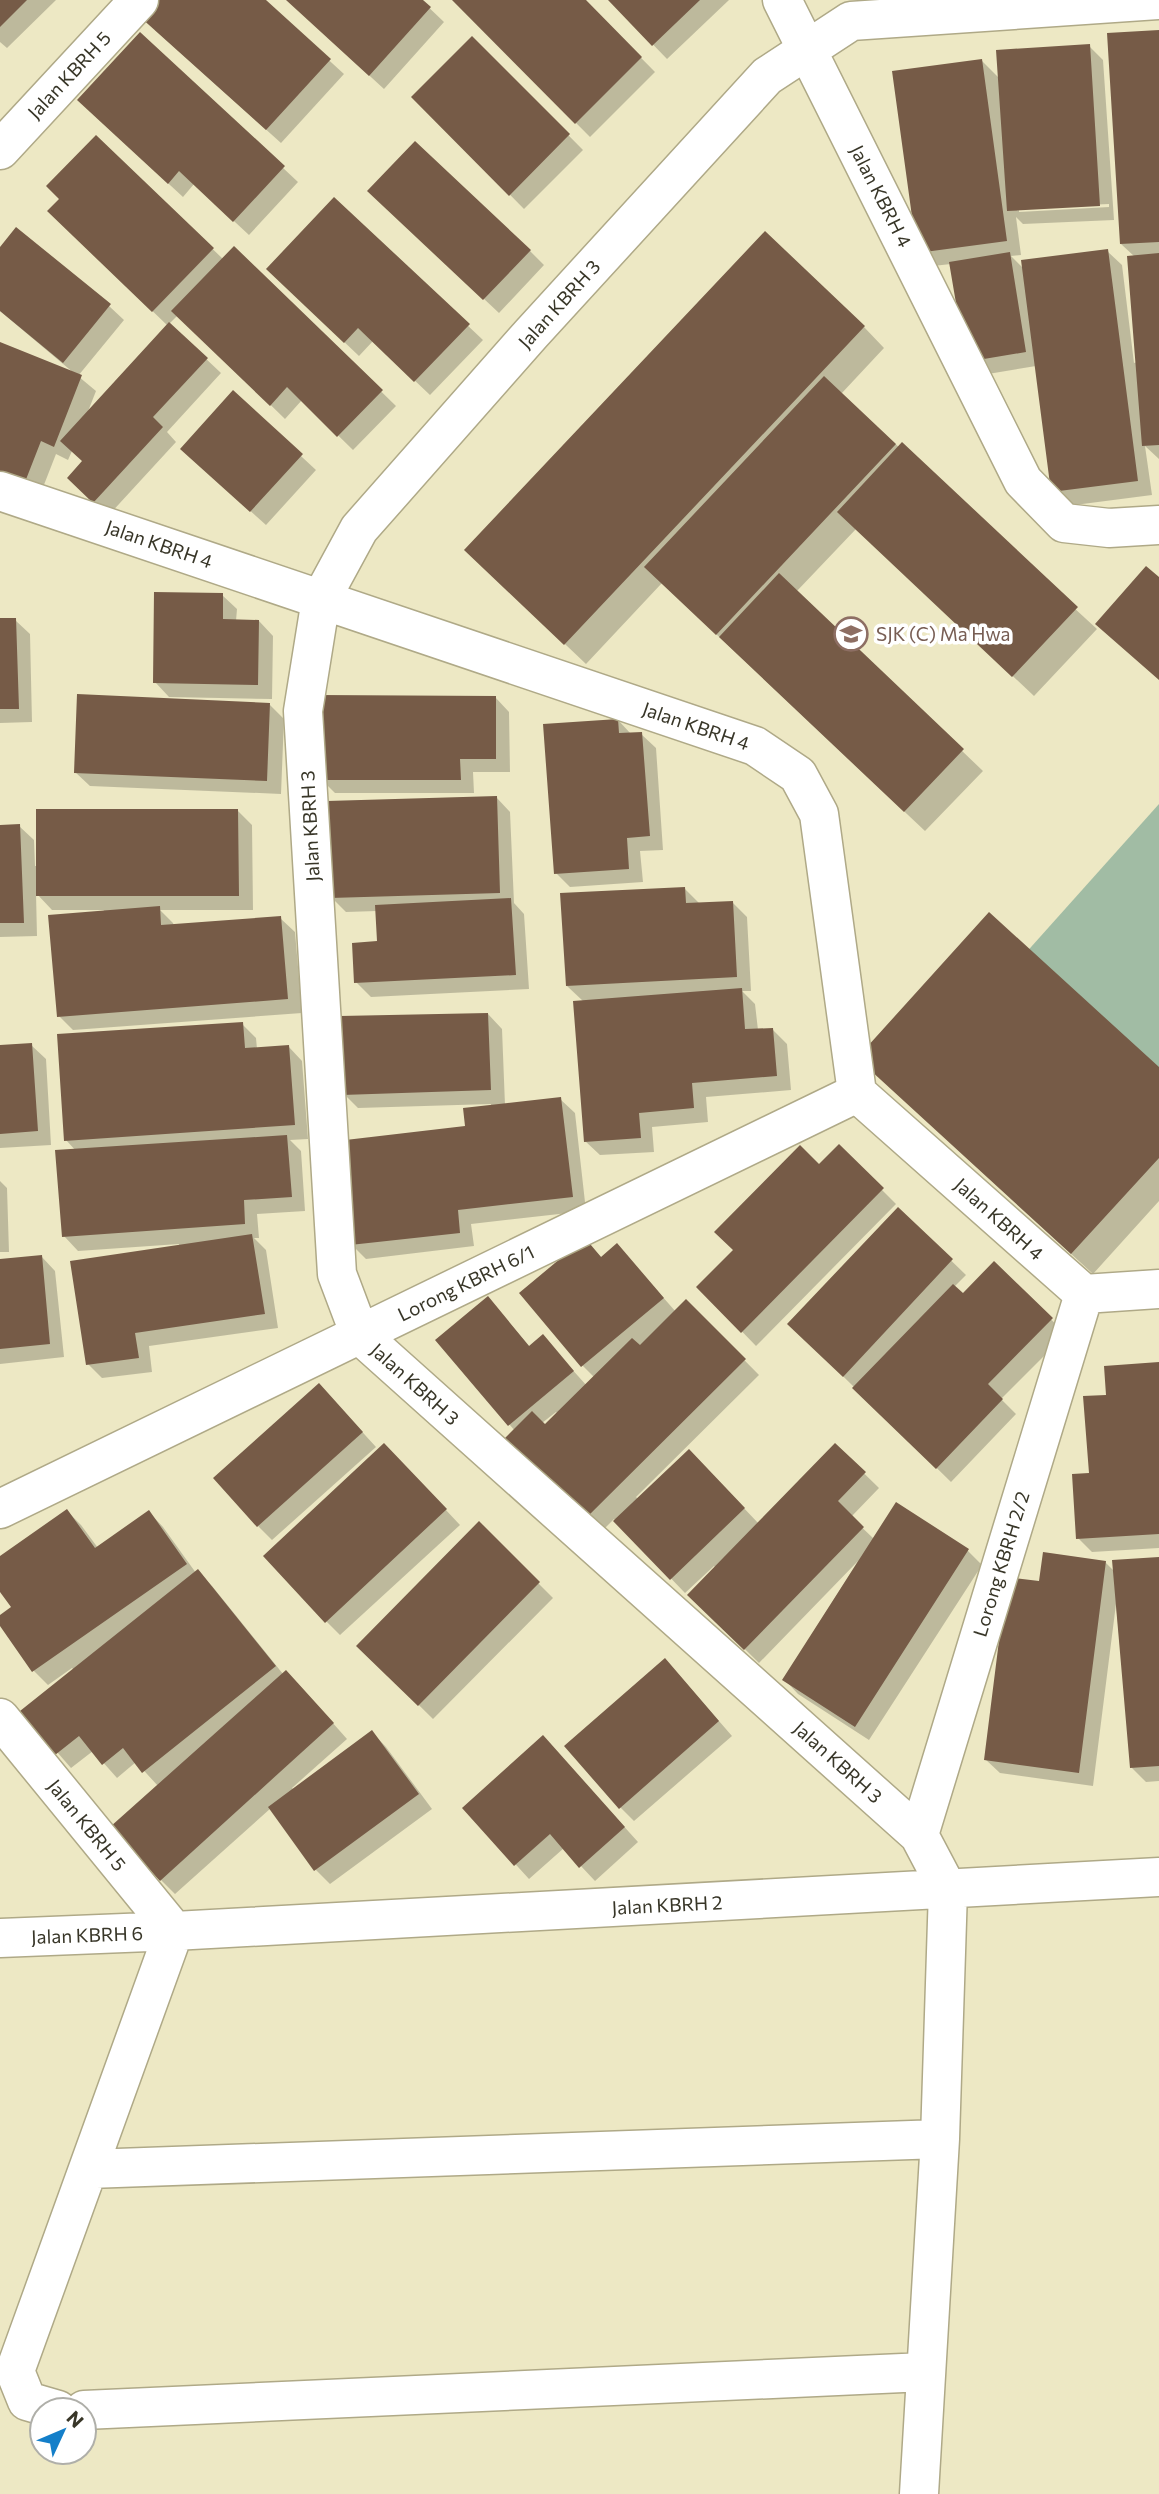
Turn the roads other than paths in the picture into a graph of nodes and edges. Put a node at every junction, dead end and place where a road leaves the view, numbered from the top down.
1 (139, 0) edge
2 (782, 0) edge
3 (1159, 0) edge
4 (807, 50) junction
5 (0, 150) edge
6 (0, 491) edge
7 (1159, 525) edge
8 (321, 599) junction
9 (857, 1093) junction
10 (1159, 1289) edge
11 (1084, 1294) junction
12 (360, 1335) junction
13 (0, 1509) edge
14 (0, 1718) edge
15 (919, 1835) junction
16 (1159, 1877) edge
17 (948, 1890) junction
18 (174, 1931) junction
19 (0, 1938) edge
20 (940, 2139) junction
21 (89, 2169) junction
22 (925, 2372) junction
23 (28, 2401) edge
24 (98, 2409) edge
25 (919, 2494) edge

1 - 5 street, Jalan KBRH 5
2 - 4 street, Jalan KBRH 4
3 - 4 street, Jalan KBRH 3
4 - 7 street, Jalan KBRH 4
4 - 8 street, Jalan KBRH 3
6 - 8 street, Jalan KBRH 4
8 - 9 street, Jalan KBRH 4
8 - 12 street, Jalan KBRH 3
9 - 11 street, Jalan KBRH 4
9 - 12 street, Lorong KBRH 6/1
10 - 11 street
11 - 15 street, Lorong KBRH 2/2
12 - 13 street, Lorong KBRH 6/1
12 - 15 street, Jalan KBRH 3
14 - 18 street, Jalan KBRH 5
15 - 17 street, Jalan KBRH 3
16 - 17 street, Jalan KBRH 2
17 - 18 street, Jalan KBRH 2
17 - 20 street
18 - 19 street, Jalan KBRH 6
18 - 21 street
20 - 21 street
20 - 22 street
21 - 23 street
22 - 24 street
22 - 25 street

